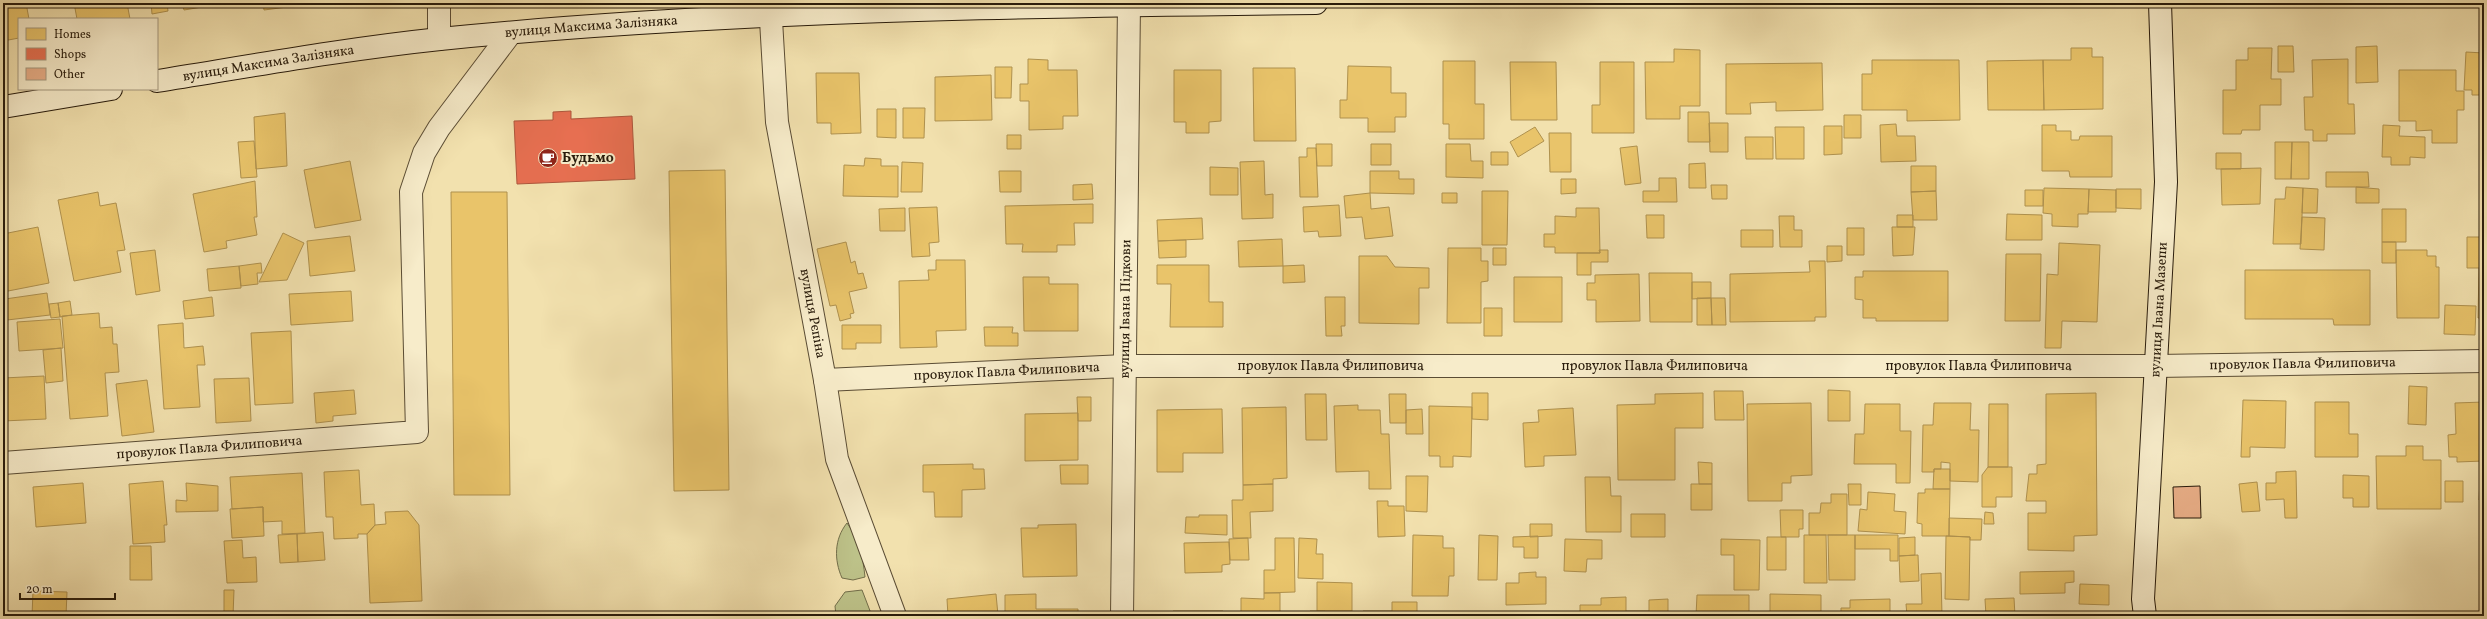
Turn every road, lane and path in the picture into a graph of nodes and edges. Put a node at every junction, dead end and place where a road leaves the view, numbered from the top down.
1 (439, 3) edge
2 (1316, 3) edge
3 (2160, 3) edge
4 (1129, 4) edge
5 (770, 9) edge
6 (510, 34) junction
7 (439, 39) junction
8 (158, 82) edge
9 (105, 90) edge
10 (3, 107) edge
11 (2484, 361) edge
12 (1125, 366) junction
13 (2156, 366) junction
14 (825, 380) junction
15 (3, 463) edge
16 (894, 616) edge
17 (1122, 616) edge
18 (2145, 616) edge

1 - 7 street
2 - 4 street, вулиця Максима Залізняка
3 - 13 street, вулиця Івана Мазепи
4 - 5 street, вулиця Максима Залізняка
4 - 12 street, вулиця Івана Підкови
5 - 6 street, вулиця Максима Залізняка
5 - 14 street, вулиця Рєпіна
6 - 7 street, вулиця Максима Залізняка
6 - 15 street, провулок Павла Филиповича
7 - 8 street, вулиця Максима Залізняка
9 - 10 street
11 - 13 street, провулок Павла Филиповича
12 - 13 street, провулок Павла Филиповича
12 - 14 street, провулок Павла Филиповича
12 - 17 street, вулиця Івана Підкови
13 - 18 street, вулиця Івана Мазепи
14 - 16 street, вулиця Рєпіна

